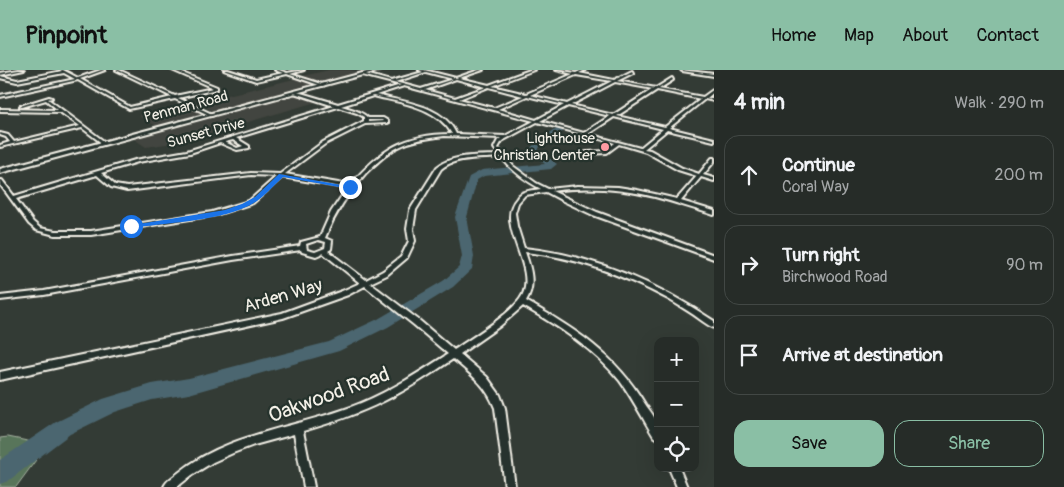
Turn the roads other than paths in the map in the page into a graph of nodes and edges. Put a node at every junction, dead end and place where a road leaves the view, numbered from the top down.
1 (23, 70) edge
2 (104, 70) edge
3 (117, 70) edge
4 (173, 70) edge
5 (225, 70) edge
6 (276, 70) edge
7 (303, 70) edge
8 (379, 70) edge
9 (420, 70) edge
10 (482, 70) edge
11 (533, 70) edge
12 (558, 70) edge
13 (584, 70) edge
14 (682, 70) edge
15 (62, 71) edge
16 (428, 71) edge
17 (632, 72) dead end
18 (288, 74) junction
19 (363, 74) junction
20 (576, 74) junction
21 (714, 75) edge
22 (0, 76) edge
23 (672, 78) dead end
24 (78, 79) junction
25 (456, 79) junction
26 (615, 81) junction
27 (390, 82) junction
28 (324, 85) junction
29 (404, 86) junction
30 (489, 86) junction
31 (657, 89) junction
32 (421, 90) junction
33 (714, 90) edge
34 (294, 92) junction
35 (373, 95) junction
36 (526, 95) junction
37 (0, 96) edge
38 (178, 98) junction
39 (704, 98) junction
40 (455, 99) junction
41 (714, 100) edge
42 (567, 105) junction
43 (336, 107) junction
44 (493, 110) junction
45 (1, 111) edge
46 (61, 111) junction
47 (212, 115) junction
48 (614, 116) junction
49 (536, 121) junction
50 (82, 127) junction
51 (667, 128) junction
52 (0, 134) edge
53 (454, 134) junction
54 (585, 134) junction
55 (233, 138) junction
56 (504, 138) junction
57 (714, 140) edge
58 (221, 142) junction
59 (13, 143) junction
60 (104, 143) junction
61 (618, 143) junction
62 (0, 146) edge
63 (641, 149) junction
64 (588, 153) dead end
65 (502, 156) junction
66 (714, 159) edge
67 (0, 171) edge
68 (98, 172) junction
69 (281, 175) junction
70 (699, 176) junction
71 (714, 180) edge
72 (0, 181) edge
73 (350, 187) junction
74 (548, 190) junction
75 (13, 198) junction
76 (678, 201) junction
77 (714, 213) edge
78 (322, 238) junction
79 (302, 248) junction
80 (522, 250) junction
81 (325, 252) junction
82 (714, 257) edge
83 (366, 283) junction
84 (0, 298) edge
85 (522, 302) junction
86 (714, 325) edge
87 (454, 354) junction
88 (0, 376) edge
89 (654, 428) edge
90 (298, 430) junction
91 (676, 472) edge
92 (169, 487) edge
93 (309, 487) edge
94 (510, 487) edge
95 (682, 487) edge

1 - 22 street
2 - 24 street
3 - 38 street
4 - 38 street
5 - 18 street
6 - 18 street
7 - 18 street
8 - 19 street, Penman Road
9 - 16 street
10 - 25 street
11 - 30 street
12 - 20 street
13 - 20 street
14 - 21 street
15 - 22 street
15 - 24 street
16 - 25 street
16 - 27 street
17 - 26 street
18 - 28 street
19 - 27 street
19 - 28 street, Penman Road
20 - 26 street
20 - 36 street
23 - 31 street
24 - 37 street
24 - 38 street
25 - 30 street
25 - 32 street
26 - 31 street
26 - 42 street
27 - 29 street
28 - 34 street, Penman Road
29 - 32 street
29 - 35 street, Sunset Drive
30 - 36 street
30 - 40 street
31 - 39 street
31 - 48 street
32 - 40 street
33 - 39 street
34 - 43 street
34 - 47 street, Penman Road
35 - 43 street, Sunset Drive
35 - 53 street
36 - 42 street
36 - 44 street
38 - 47 street
39 - 41 street
39 - 51 street
40 - 44 street
42 - 48 street
42 - 49 street
43 - 55 street, Sunset Drive
43 - 69 street
44 - 49 street
45 - 46 street
45 - 46 street
46 - 50 street
47 - 60 street, Penman Road
48 - 51 street
48 - 54 street
49 - 54 street
49 - 56 street
50 - 59 street
50 - 60 street
51 - 57 street
51 - 63 street
52 - 59 street
53 - 56 street
53 - 73 street
54 - 61 street
55 - 58 street, Sunset Drive
55 - 58 street
56 - 65 street
58 - 68 street, Sunset Drive
59 - 62 street
60 - 67 street, Penman Road
61 - 63 street
61 - 64 street
63 - 70 street
65 - 74 street
65 - 83 street, Arden Way
66 - 70 street
68 - 69 street
68 - 75 street, Sunset Drive
69 - 73 street
69 - 75 street
70 - 71 street
70 - 76 street
72 - 75 street
73 - 78 street
74 - 76 street
74 - 80 street
74 - 82 street
76 - 77 street
78 - 79 street
78 - 81 street
79 - 81 street
79 - 84 street
80 - 85 street
80 - 86 street
81 - 83 street
83 - 87 street
83 - 88 street, Arden Way
85 - 87 street, Oakwood Road
85 - 89 street
87 - 90 street, Oakwood Road
87 - 94 street
90 - 92 street, Oakwood Road
90 - 93 street
91 - 95 street

